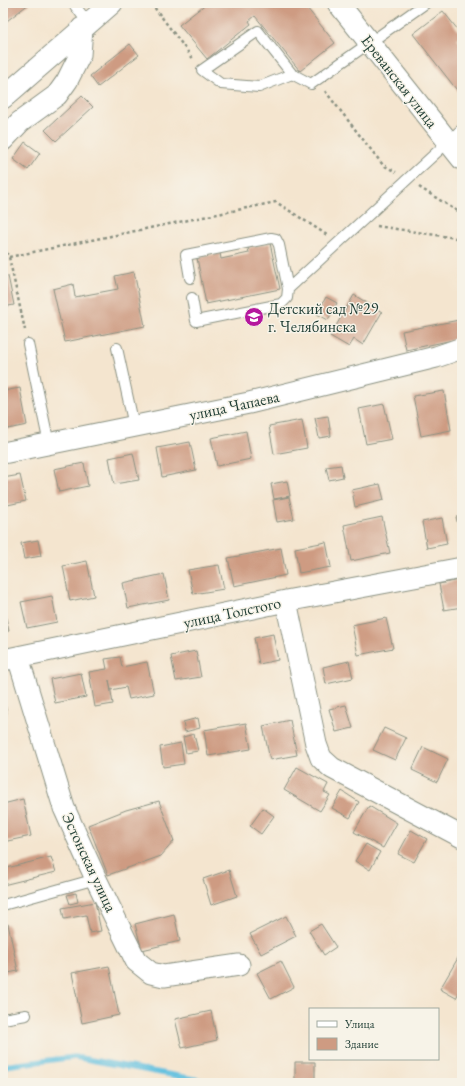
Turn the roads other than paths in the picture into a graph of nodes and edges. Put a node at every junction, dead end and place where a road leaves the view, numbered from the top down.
1 (73, 3) edge
2 (112, 3) edge
3 (338, 3) edge
4 (426, 3) edge
5 (85, 25) junction
6 (370, 43) junction
7 (292, 74) junction
8 (3, 98) edge
9 (455, 135) edge
10 (3, 140) edge
11 (462, 159) edge
12 (190, 278) dead end
13 (288, 289) junction
14 (192, 298) dead end
15 (28, 344) road end
16 (117, 348) dead end
17 (462, 348) edge
18 (134, 426) junction
19 (49, 444) junction
20 (3, 453) edge
21 (462, 568) edge
22 (286, 601) junction
23 (10, 659) edge
24 (462, 837) edge
25 (96, 879) junction
26 (3, 905) edge
27 (239, 965) dead end
28 (26, 1015) dead end
29 (3, 1019) edge

1 - 5 lane
2 - 5 street
3 - 6 street, Ереванская улица
4 - 6 lane
5 - 8 street
5 - 10 street
6 - 7 lane
6 - 9 street, Ереванская улица
7 - 7 lane
9 - 11 street, Ереванская улица
9 - 13 lane
12 - 13 lane
13 - 14 lane
15 - 19 lane
16 - 18 lane
17 - 18 street, улица Чапаева
18 - 19 street, улица Чапаева
19 - 20 street, улица Чапаева
21 - 22 street, улица Толстого
22 - 23 street, улица Толстого
22 - 24 street
23 - 25 street, Эстонская улица
25 - 26 lane
25 - 27 street, Эстонская улица
28 - 29 lane

